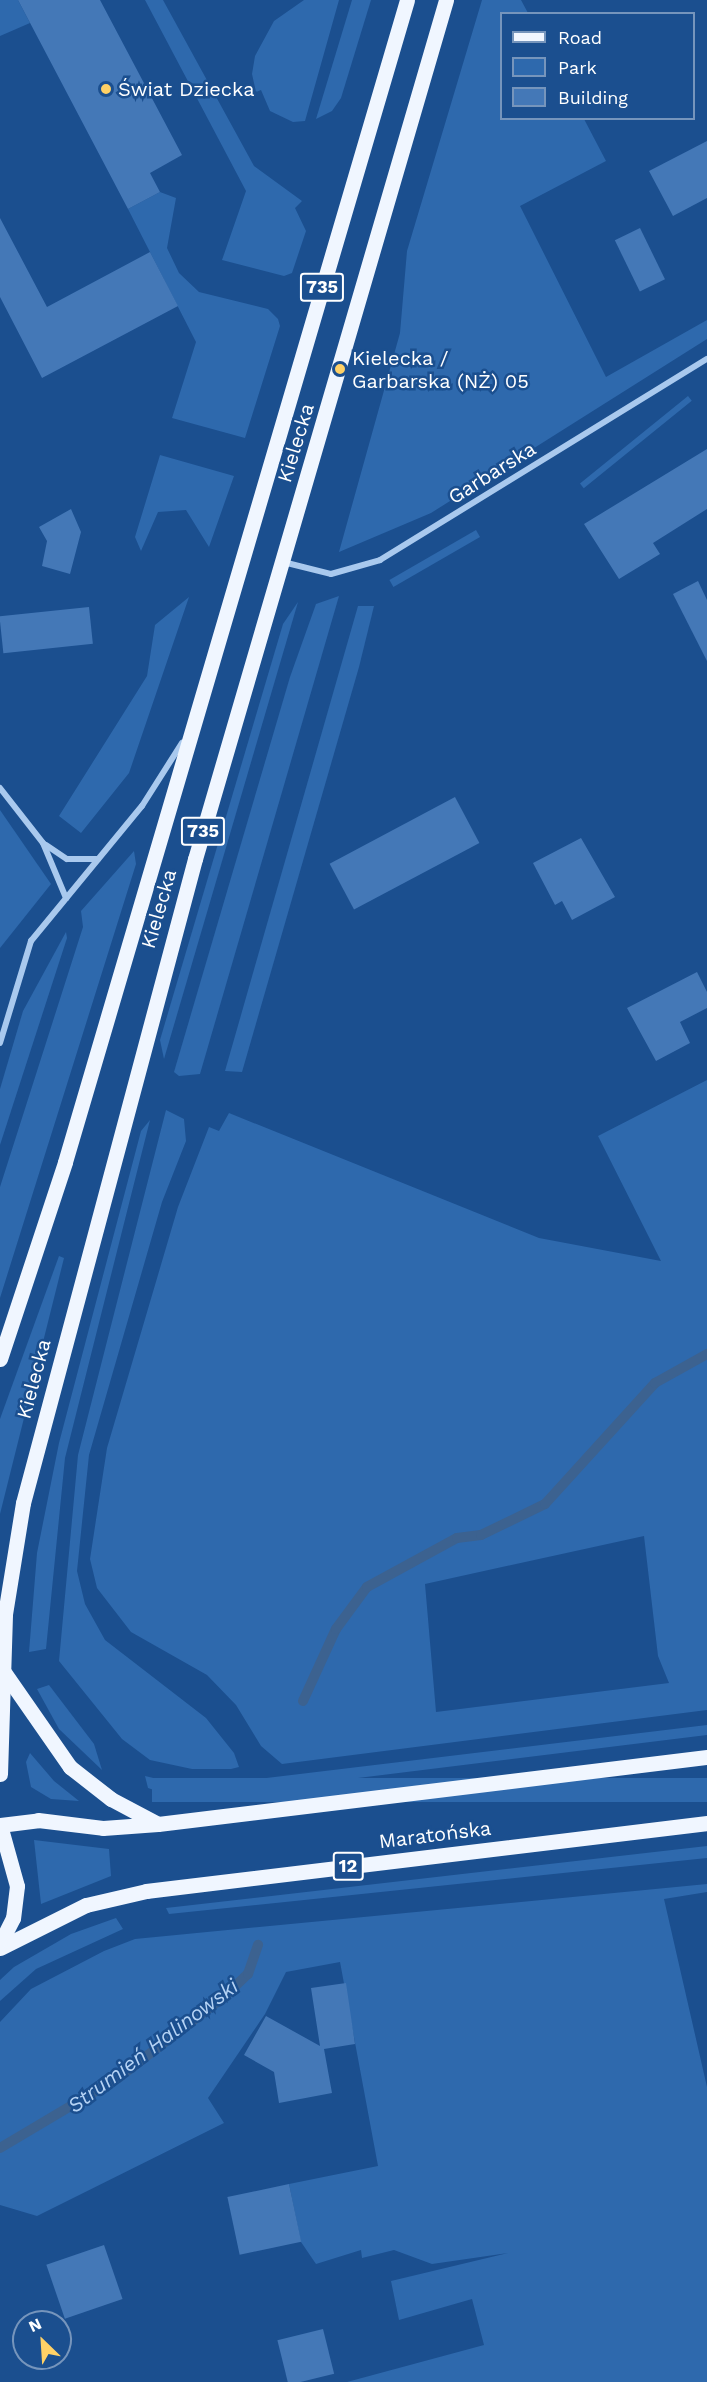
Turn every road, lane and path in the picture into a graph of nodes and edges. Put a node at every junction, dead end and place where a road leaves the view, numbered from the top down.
1 (407, 0) edge
2 (446, 0) edge
3 (707, 359) edge
4 (282, 562) junction
5 (200, 708) junction
6 (0, 788) edge
7 (43, 843) junction
8 (98, 859) junction
9 (66, 898) junction
10 (0, 1043) edge
11 (0, 1359) edge
12 (3, 1671) junction
13 (707, 1756) edge
14 (0, 1774) edge
15 (707, 1823) edge
16 (158, 1824) junction
17 (0, 1825) edge
18 (0, 1943) edge
19 (0, 1948) edge

1 - 5 main road, Kielecka / 735
2 - 4 main road, Kielecka / 735
3 - 4 street, Garbarska
4 - 12 main road, Kielecka / 735
5 - 8 street
5 - 11 main road, Kielecka / 735
6 - 7 street
7 - 8 street
7 - 9 street
8 - 9 street
9 - 10 street
12 - 14 main road, Kielecka / 735
12 - 16 main road
13 - 16 main road
15 - 19 main road, Maratońska / 12
16 - 17 main road
17 - 18 main road

